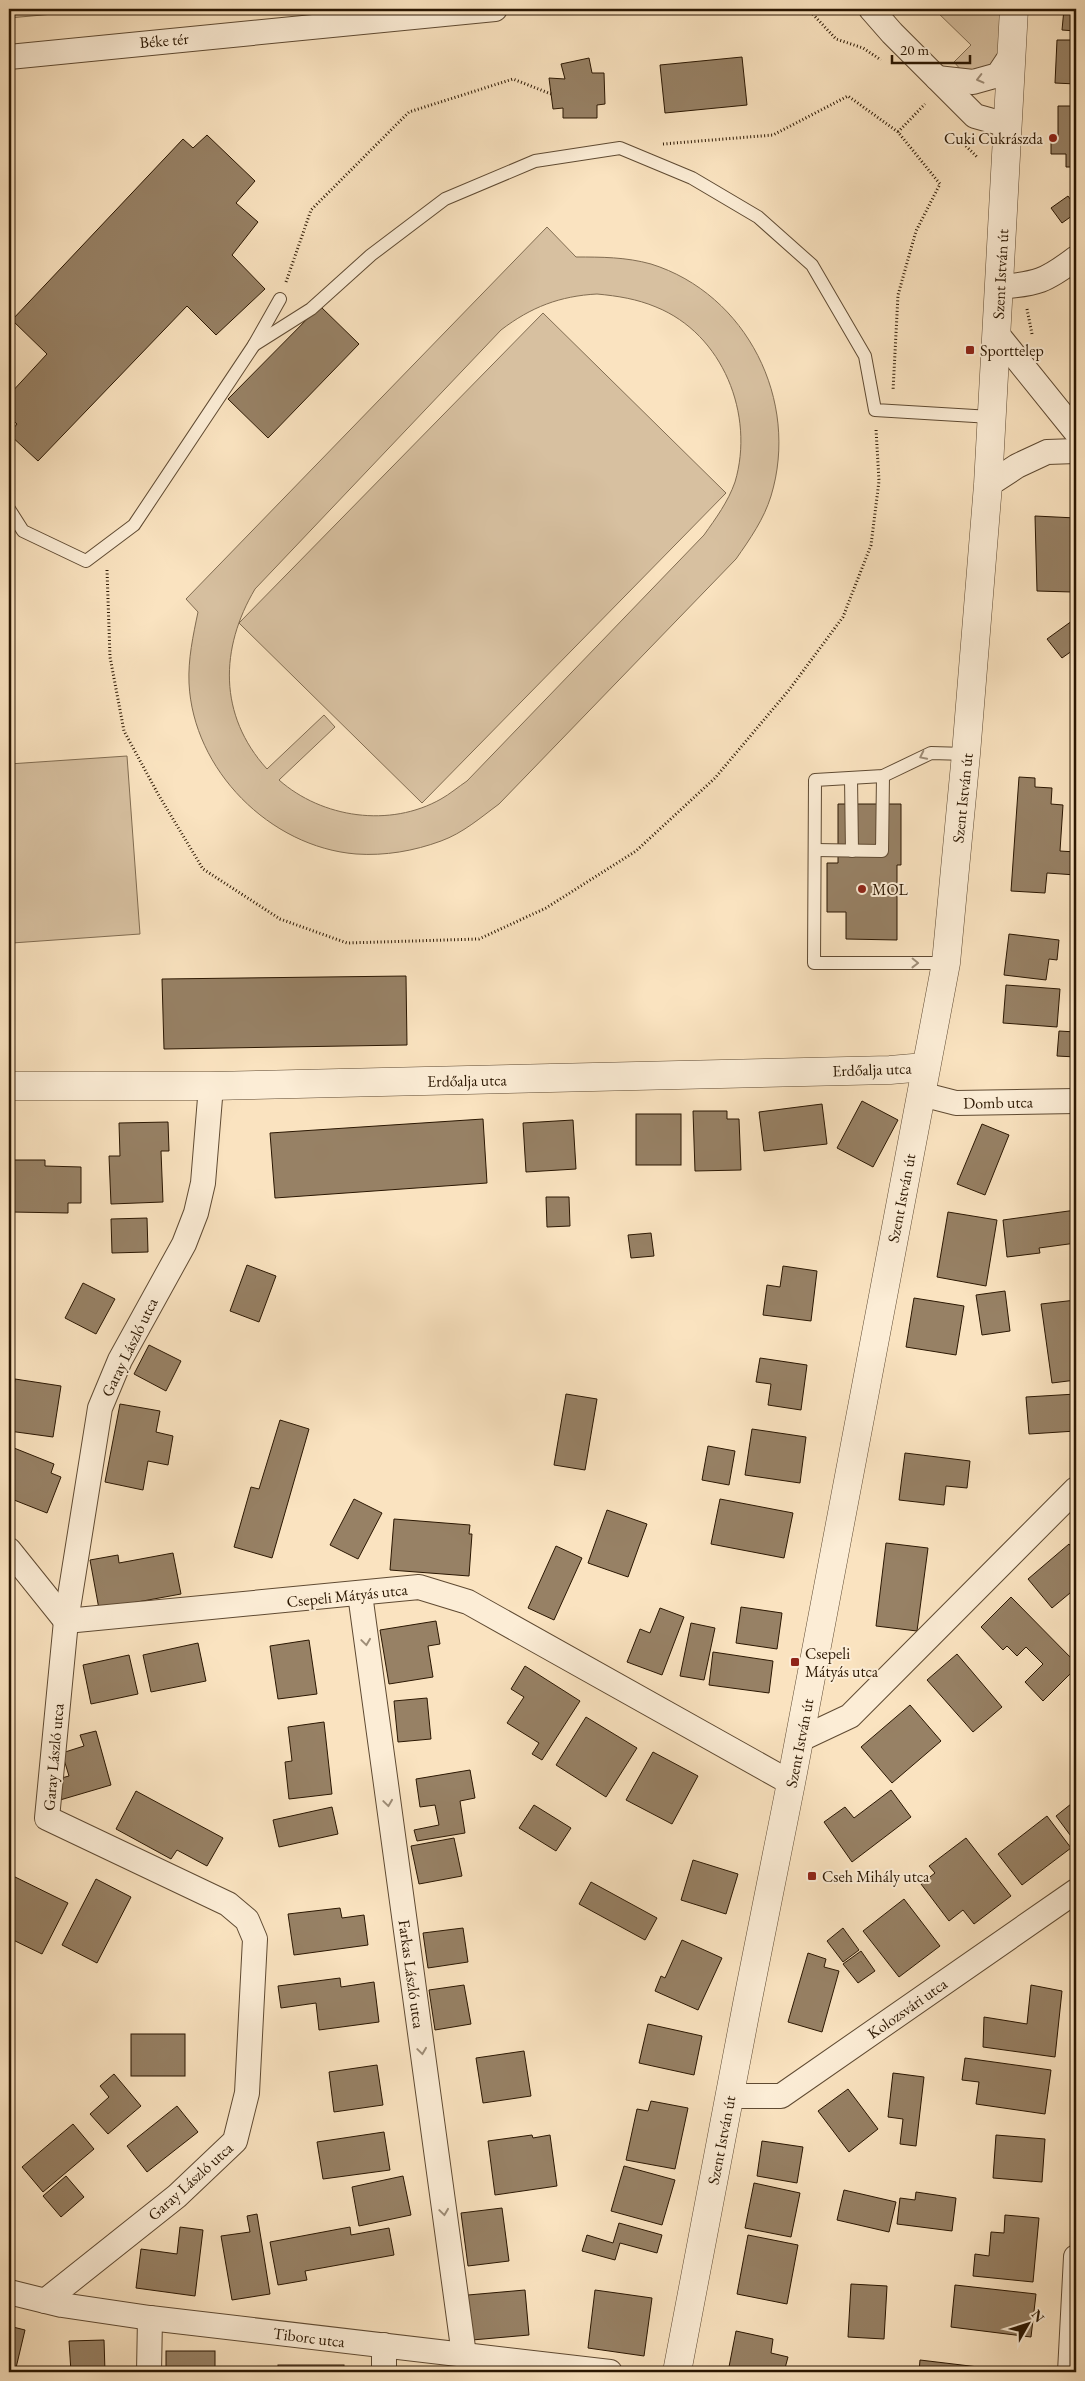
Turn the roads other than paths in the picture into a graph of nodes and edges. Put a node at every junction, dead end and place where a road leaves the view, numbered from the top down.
1 (494, 9) edge
2 (870, 9) edge
3 (1014, 9) edge
4 (319, 18) edge
5 (1012, 54) junction
6 (9, 57) edge
7 (937, 78) junction
8 (1007, 125) junction
9 (1076, 258) edge
10 (999, 287) junction
11 (280, 299) road end
12 (997, 334) junction
13 (254, 345) junction
14 (991, 417) junction
15 (1076, 432) edge
16 (1076, 451) edge
17 (988, 485) junction
18 (9, 509) edge
19 (966, 754) junction
20 (884, 776) junction
21 (851, 778) junction
22 (815, 850) junction
23 (852, 851) junction
24 (946, 963) junction
25 (925, 1067) junction
26 (9, 1086) edge
27 (211, 1086) junction
28 (921, 1094) junction
29 (1076, 1100) edge
30 (1076, 1489) edge
31 (9, 1550) edge
32 (360, 1594) junction
33 (66, 1621) junction
34 (799, 1740) junction
35 (791, 1783) junction
36 (1076, 1891) edge
37 (729, 2096) junction
38 (1076, 2257) edge
39 (9, 2292) edge
40 (46, 2301) junction
41 (150, 2318) junction
42 (384, 2345) junction
43 (464, 2355) junction
44 (148, 2372) edge
45 (384, 2372) edge
46 (610, 2372) edge
47 (677, 2372) edge
48 (1070, 2372) edge

1 - 4 street, Béke tér
2 - 7 street
3 - 5 street, Szent István út
4 - 6 street, Béke tér
5 -> 7 street
5 - 8 street, Szent István út
7 - 8 street
8 - 10 street, Szent István út
9 - 10 street
10 - 12 street, Szent István út
11 - 13 lane
12 - 14 street, Szent István út
12 - 15 street
13 - 14 lane
13 - 18 lane
14 - 17 street, Szent István út
16 - 17 street
17 - 19 street, Szent István út
19 -> 20 lane
19 - 24 street, Szent István út
20 - 21 lane
20 - 23 lane
21 - 22 lane
21 - 23 lane
22 - 23 lane
22 -> 24 lane
24 - 25 street, Szent István út
25 - 27 street, Erdőalja utca
25 - 28 street, Szent István út
26 - 27 street, Erdőalja utca
27 - 33 street, Garay László utca
28 - 29 street, Domb utca
28 - 34 street, Szent István út
30 - 34 street
31 - 33 street
32 - 33 street, Csepeli Mátyás utca
32 - 35 street, Csepeli Mátyás utca
32 -> 43 street, Farkas László utca
33 - 40 street, Garay László utca
34 - 35 street, Szent István út
35 - 37 street, Szent István út
36 - 37 street, Kolozsvári utca
37 - 47 street, Szent István út
38 - 48 street
39 - 40 street, Tiborc utca
40 - 41 street, Tiborc utca
41 - 42 street, Tiborc utca
41 - 44 street
42 - 43 street, Tiborc utca
42 - 45 street
43 - 46 street, Tiborc utca

